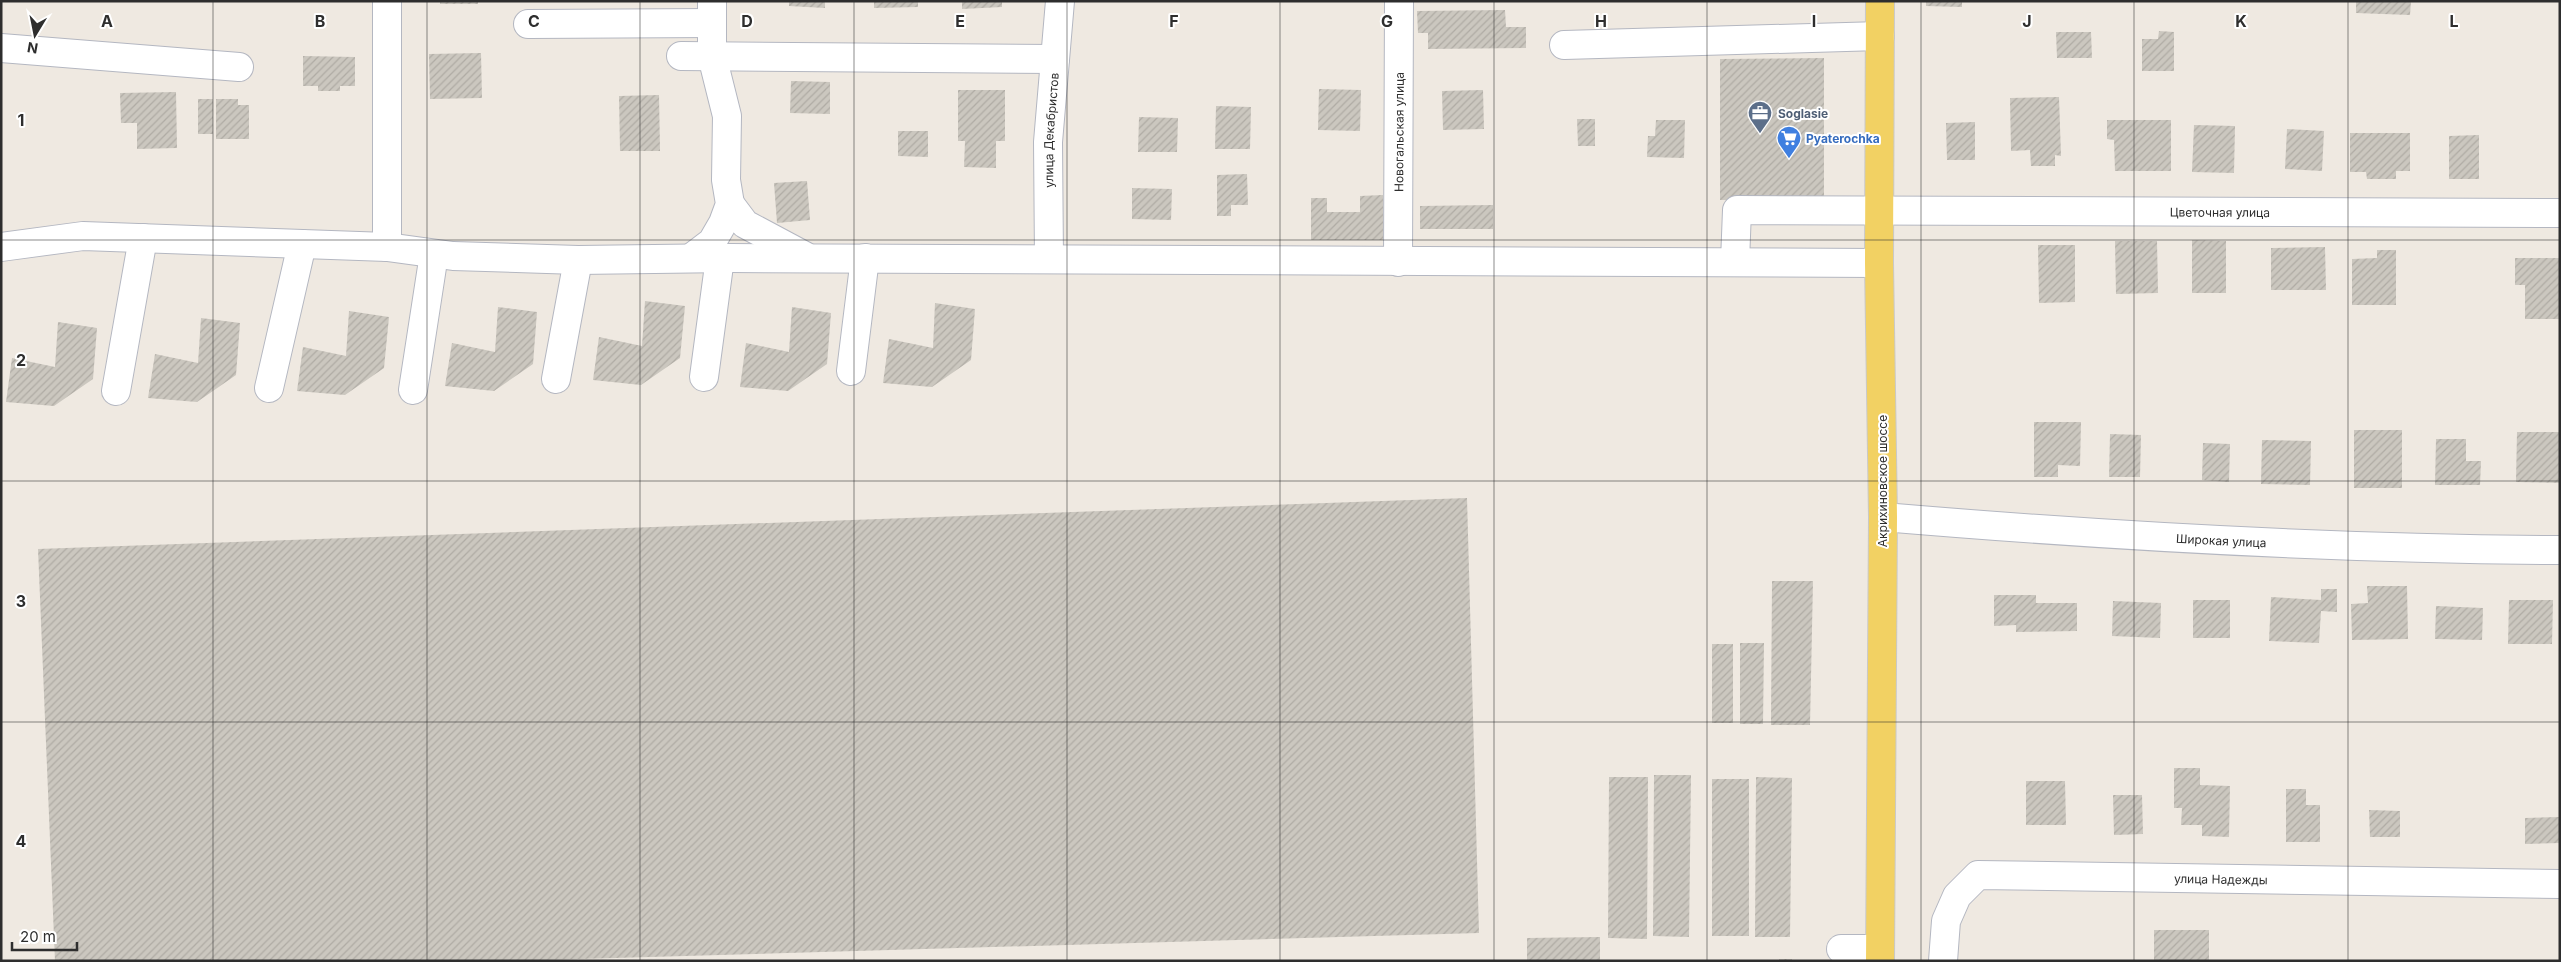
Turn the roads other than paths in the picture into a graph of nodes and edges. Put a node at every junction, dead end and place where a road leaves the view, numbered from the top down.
1 (387, 1) edge
2 (1060, 1) edge
3 (1399, 1) edge
4 (1880, 1) edge
5 (712, 12) edge
6 (528, 24) dead end
7 (1880, 36) junction
8 (1564, 44) dead end
9 (1, 48) edge
10 (681, 56) dead end
11 (712, 56) junction
12 (1055, 59) junction
13 (238, 67) dead end
14 (730, 204) junction
15 (1880, 210) junction
16 (2560, 213) edge
17 (143, 238) junction
18 (302, 244) junction
19 (1, 247) edge
20 (387, 247) junction
21 (434, 254) junction
22 (692, 258) junction
23 (720, 258) junction
24 (809, 258) junction
25 (865, 258) junction
26 (1049, 259) junction
27 (578, 260) junction
28 (1398, 262) junction
29 (1735, 262) junction
30 (1879, 263) junction
31 (851, 372) dead end
32 (704, 377) dead end
33 (556, 379) dead end
34 (269, 388) dead end
35 (413, 390) dead end
36 (116, 391) dead end
37 (1883, 517) junction
38 (2560, 550) edge
39 (2560, 884) edge
40 (1840, 949) dead end
41 (1880, 955) edge
42 (1943, 961) edge

1 - 20 street
2 - 12 street, улица Декабристов
3 - 28 street, Новогальская улица
4 - 7 main road, Акрихиновское шоссе
5 - 6 street
5 - 11 street
7 - 8 street
7 - 15 main road, Акрихиновское шоссе
9 - 13 street
10 - 11 street
11 - 12 street
11 - 14 street
12 - 26 street, улица Декабристов
14 - 22 street
14 - 24 street
15 - 16 street, Цветочная улица
15 - 29 street, Цветочная улица
15 - 30 main road, Акрихиновское шоссе
17 - 18 street
17 - 19 street
17 - 36 street
18 - 20 street
18 - 34 street
20 - 21 street
21 - 27 street
21 - 35 street
22 - 23 street
22 - 27 street
23 - 24 street
23 - 32 street
24 - 25 street
25 - 26 street
25 - 31 street
26 - 28 street
27 - 33 street
28 - 29 street
29 - 30 street
30 - 37 main road, Акрихиновское шоссе
37 - 38 street, Широкая улица
37 - 41 main road, Акрихиновское шоссе
39 - 42 street, улица Надежды
40 - 41 street

